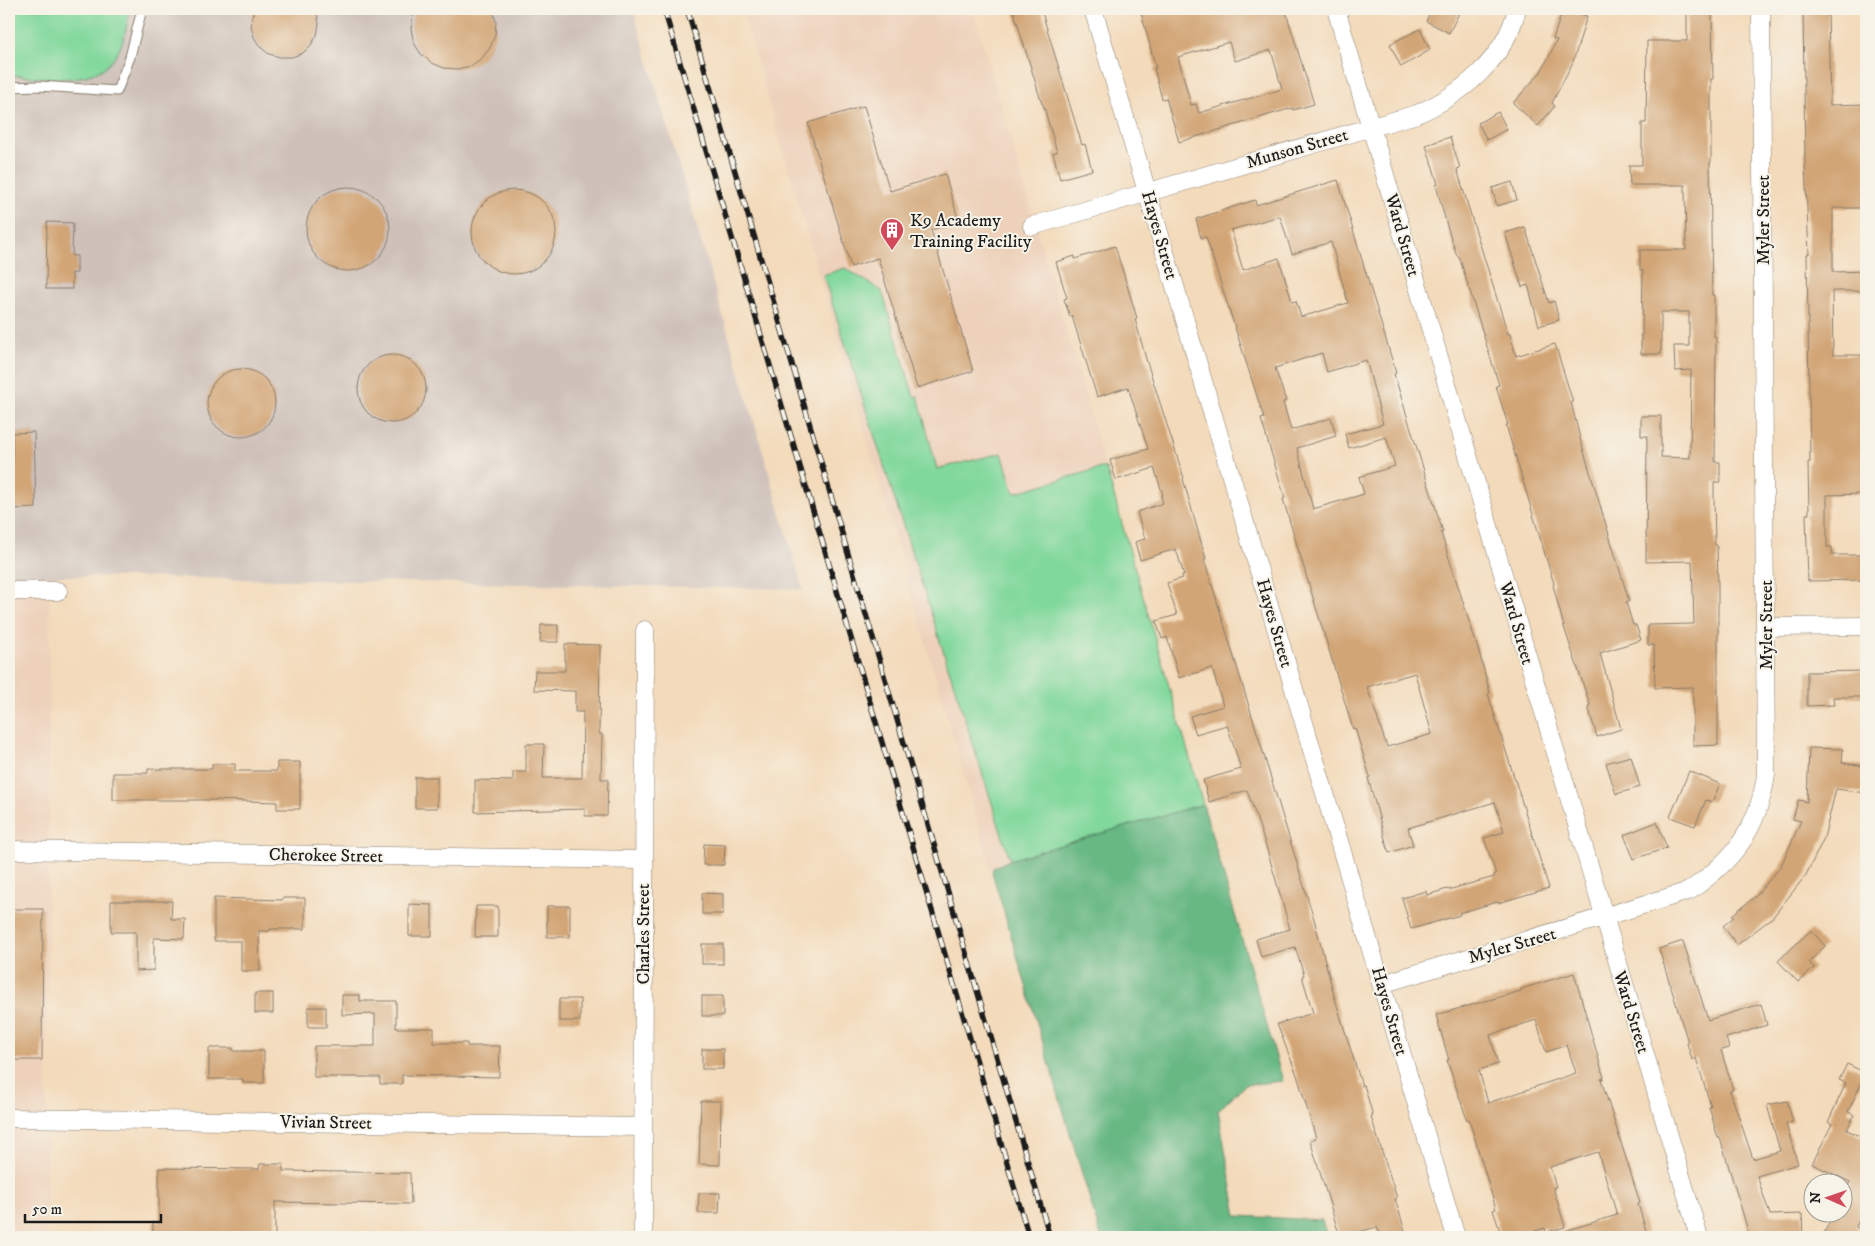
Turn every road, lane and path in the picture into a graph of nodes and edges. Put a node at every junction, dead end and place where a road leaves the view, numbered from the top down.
1 (142, 9) edge
2 (1094, 9) edge
3 (1336, 9) edge
4 (1517, 9) edge
5 (1761, 9) edge
6 (9, 87) edge
7 (1371, 127) junction
8 (1147, 192) junction
9 (1032, 226) dead end
10 (58, 591) dead end
11 (9, 592) edge
12 (1866, 626) edge
13 (1766, 627) junction
14 (645, 630) dead end
15 (9, 850) edge
16 (643, 860) junction
17 (1604, 918) junction
18 (1382, 984) junction
19 (9, 1118) edge
20 (643, 1127) junction
21 (643, 1237) edge
22 (1456, 1237) edge
23 (1699, 1237) edge

1 - 6 lane
2 - 8 street, Hayes Street
3 - 7 street, Ward Street
4 - 7 street, Munson Street
5 - 13 street, Myler Street
7 - 8 street, Munson Street
7 - 17 street, Ward Street
8 - 9 street, Munson Street
8 - 18 street, Hayes Street
10 - 11 street
12 - 13 street
13 - 17 street, Myler Street
14 - 16 street, Charles Street
15 - 16 street, Cherokee Street
16 - 20 street, Charles Street
17 - 18 street, Myler Street
17 - 23 street, Ward Street
18 - 22 street, Hayes Street
19 - 20 street, Vivian Street
20 - 21 street, Charles Street

